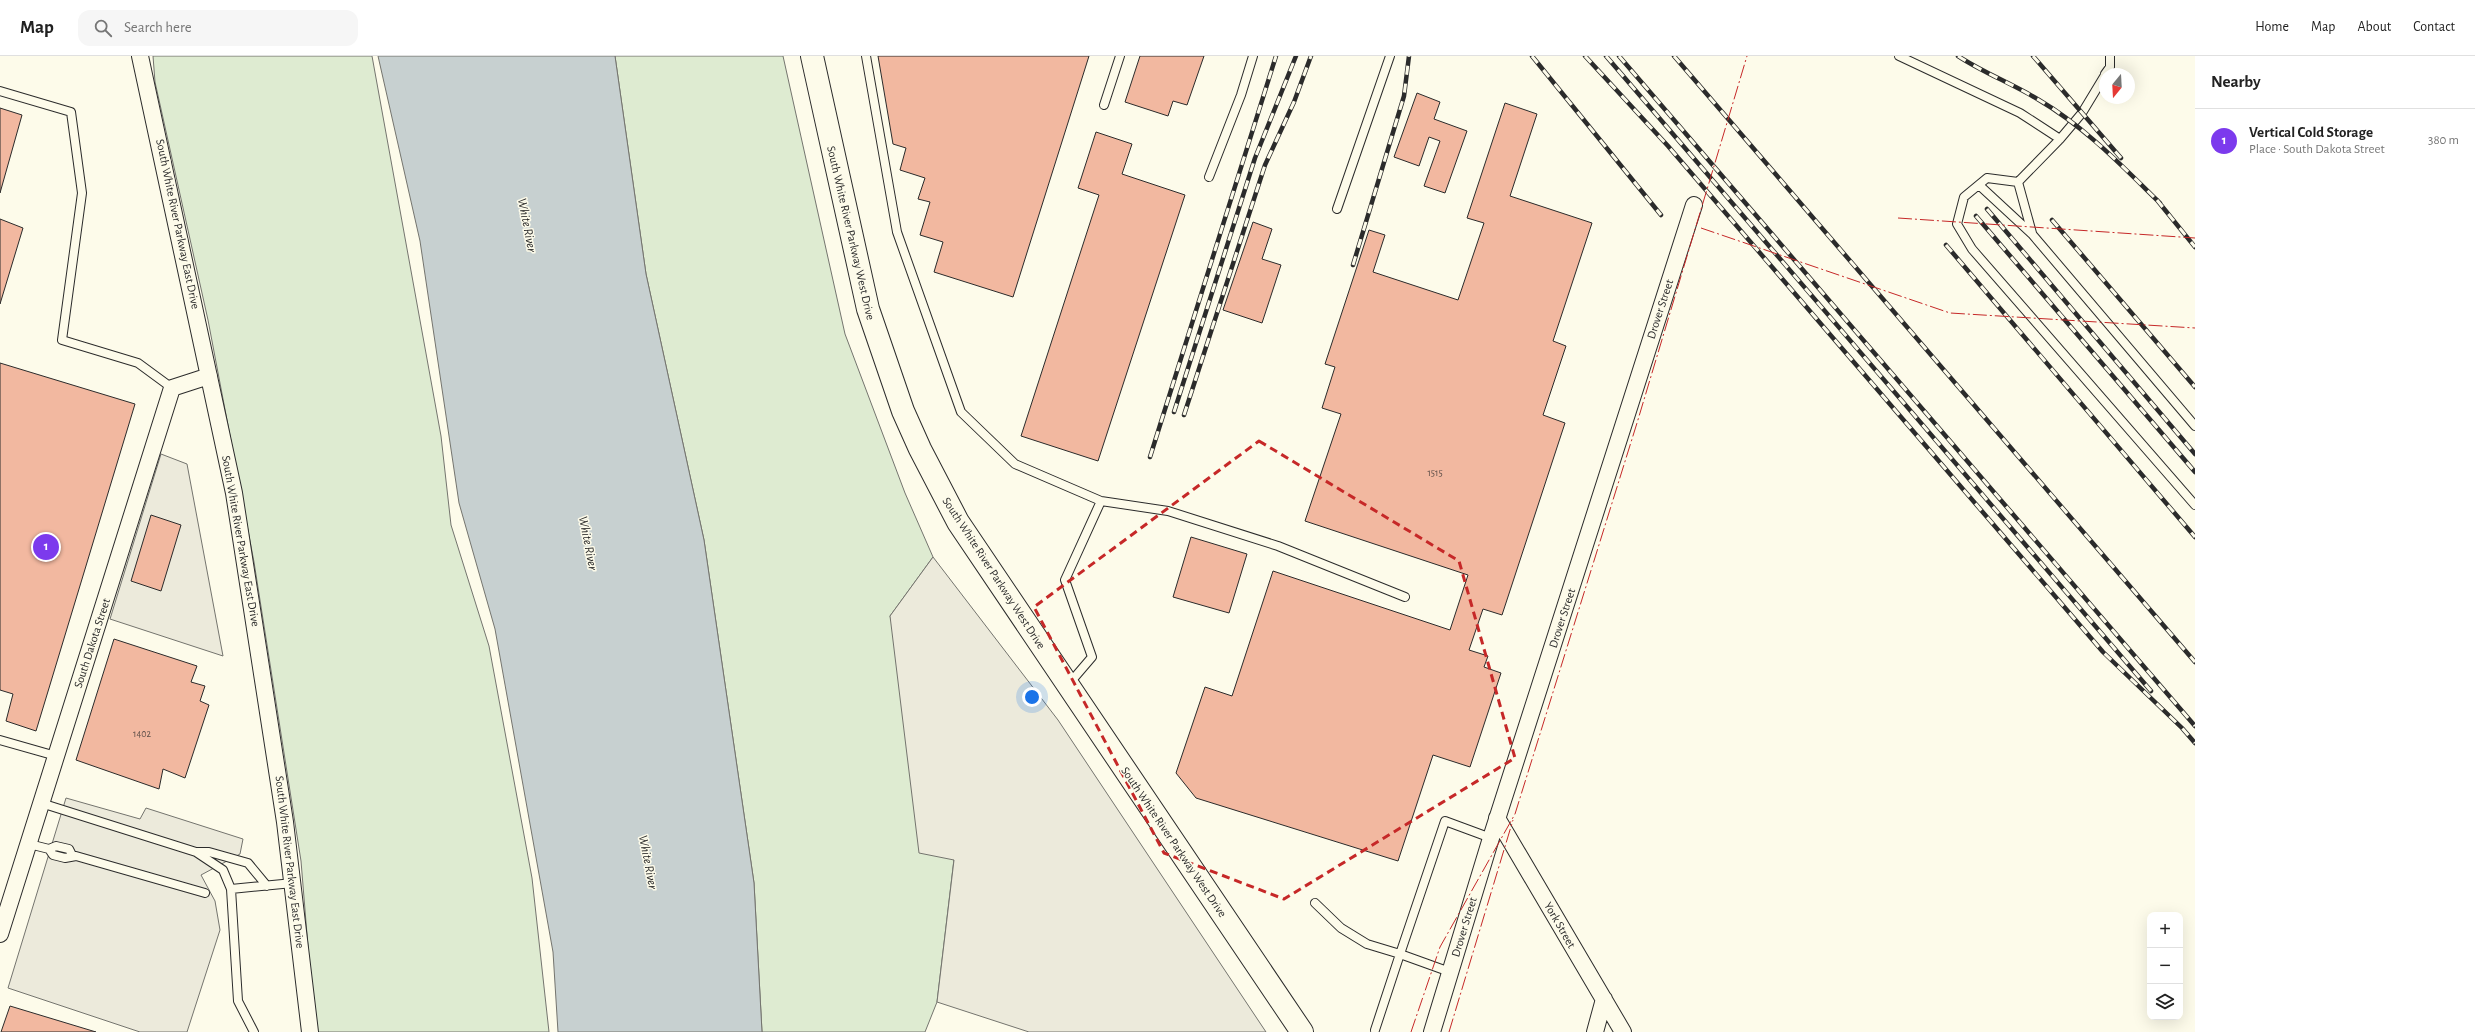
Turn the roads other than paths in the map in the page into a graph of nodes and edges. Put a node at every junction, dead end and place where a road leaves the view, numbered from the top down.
1 (140, 56) edge
2 (812, 56) edge
3 (866, 56) edge
4 (1120, 56) edge
5 (1253, 56) edge
6 (1390, 56) edge
7 (1899, 56) edge
8 (2110, 56) edge
9 (2109, 68) edge
10 (2099, 84) edge
11 (0, 91) edge
12 (1104, 105) dead end
13 (2060, 139) junction
14 (1209, 177) dead end
15 (2018, 182) junction
16 (1978, 185) junction
17 (1694, 205) dead end
18 (1337, 209) dead end
19 (2032, 234) junction
20 (209, 376) junction
21 (172, 388) junction
22 (2195, 426) edge
23 (1101, 501) junction
24 (2195, 504) edge
25 (1406, 597) dead end
26 (1068, 686) junction
27 (0, 740) edge
28 (56, 756) junction
29 (41, 803) junction
30 (1498, 818) junction
31 (1491, 838) junction
32 (28, 844) junction
33 (196, 852) junction
34 (293, 883) junction
35 (267, 886) junction
36 (231, 889) junction
37 (205, 893) dead end
38 (1315, 903) dead end
39 (0, 934) edge
40 (1400, 954) junction
41 (1450, 972) junction
42 (1604, 999) junction
43 (1375, 1030) dead end
44 (254, 1032) edge
45 (310, 1032) edge
46 (1302, 1032) edge
47 (1432, 1032) edge
48 (1595, 1032) edge
49 (1623, 1032) edge

1 - 20 street, South White River Parkway East Drive
2 - 26 street, South White River Parkway West Drive
3 - 23 lane
4 - 12 lane
5 - 14 lane
6 - 18 lane
7 - 13 lane
8 - 9 lane
10 - 13 lane
11 - 21 lane
13 - 15 lane
15 - 16 lane
15 - 19 lane
16 - 19 lane
16 - 24 lane
17 - 30 street, Drover Street
19 - 22 lane
20 - 21 street
20 - 34 street, South White River Parkway East Drive
21 - 28 street, South Dakota Street
23 - 25 lane
23 - 26 lane
26 - 46 street, South White River Parkway West Drive
27 - 28 lane
28 - 29 street, South Dakota Street
29 - 32 street, South Dakota Street
29 - 33 lane
30 - 31 street, Drover Street
30 - 42 street, York Street
31 - 40 lane
31 - 41 street, Drover Street
32 - 37 lane
32 - 39 street, South Dakota Street
33 - 35 lane
33 - 36 lane
34 - 35 lane
34 - 45 street, South White River Parkway East Drive
35 - 36 lane
36 - 44 lane
38 - 40 lane
40 - 41 lane
40 - 43 lane
41 - 47 street, Drover Street
42 - 48 street
42 - 49 street, York Street

